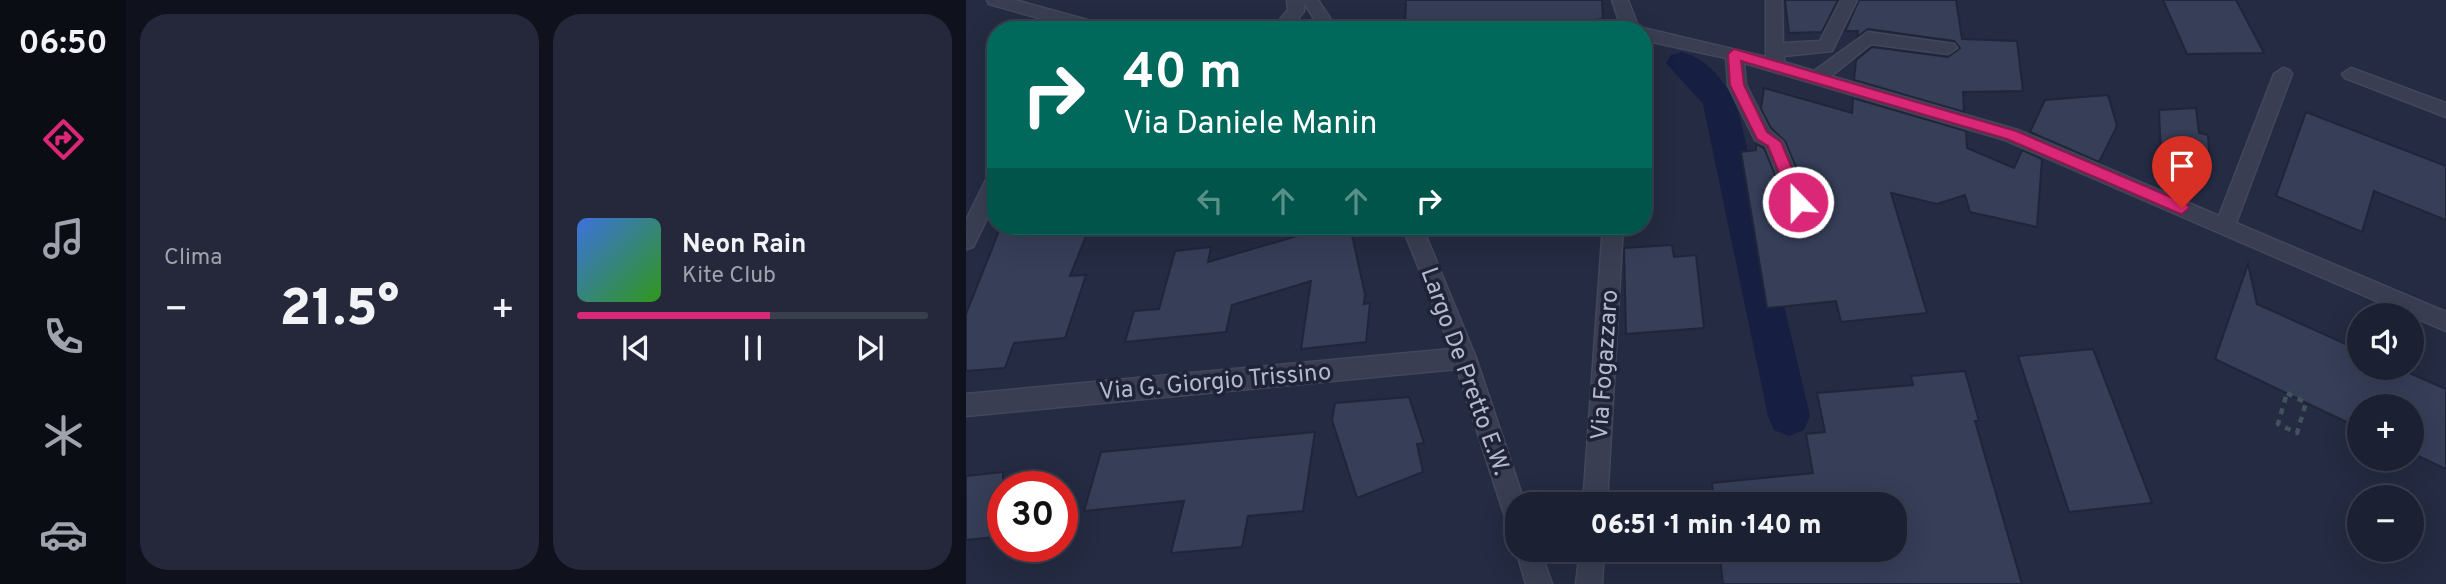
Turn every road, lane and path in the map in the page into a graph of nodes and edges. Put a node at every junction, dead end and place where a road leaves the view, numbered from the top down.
1 (995, 0) edge
2 (1295, 0) edge
3 (1310, 0) edge
4 (1620, 0) edge
5 (1774, 0) edge
6 (1849, 0) edge
7 (1058, 21) edge
8 (1287, 21) edge
9 (1325, 21) edge
10 (1628, 21) edge
11 (1652, 36) edge
12 (1948, 48) dead end
13 (1734, 54) junction
14 (1775, 58) junction
15 (2283, 74) dead end
16 (2351, 74) dead end
17 (1817, 78) junction
18 (2446, 110) edge
19 (987, 198) edge
20 (1798, 202) dead end
21 (2225, 227) junction
22 (1416, 235) edge
23 (1612, 235) edge
24 (966, 241) edge
25 (2446, 322) edge
26 (1465, 358) junction
27 (2287, 393) joint
28 (970, 407) edge
29 (1509, 492) edge
30 (1596, 492) edge
31 (1532, 562) edge
32 (1591, 562) edge
33 (1539, 584) edge
34 (1589, 584) edge

1 - 7 street
2 - 8 street
3 - 9 street
4 - 10 street
5 - 14 street
6 - 14 street
11 - 13 street
12 - 17 street
13 - 14 street
13 - 20 street
14 - 17 street
15 - 21 street
16 - 18 street
17 - 21 street
19 - 24 street
21 - 25 street
22 - 26 street, Largo De Pretto E.W.
23 - 30 street, Via Fogazzaro
26 - 28 street, Via G. Giorgio Trissino
26 - 29 street, Largo De Pretto E.W.
27 - 27 path
31 - 33 street
32 - 34 street

